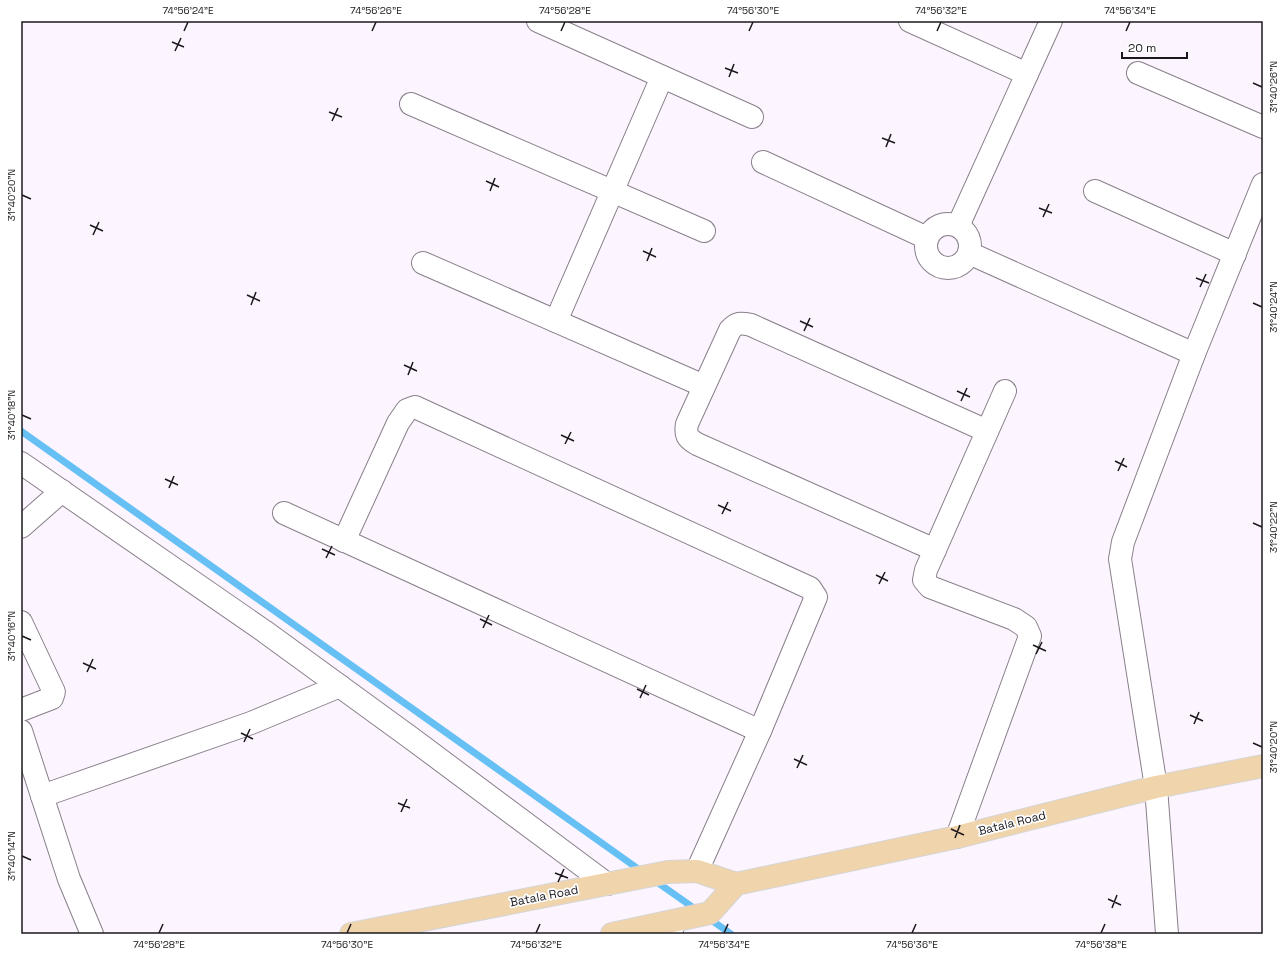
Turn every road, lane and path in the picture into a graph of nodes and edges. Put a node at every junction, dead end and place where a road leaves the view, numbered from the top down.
1 (538, 21) edge
2 (910, 21) edge
3 (1051, 21) edge
4 (1138, 73) dead end
5 (1027, 74) junction
6 (662, 77) junction
7 (410, 104) dead end
8 (752, 117) dead end
9 (1263, 127) edge
10 (763, 162) dead end
11 (1263, 184) edge
12 (1095, 191) dead end
13 (612, 192) junction
14 (958, 226) junction
15 (704, 231) dead end
16 (927, 238) junction
17 (970, 253) junction
18 (1235, 254) junction
19 (423, 264) dead end
20 (556, 321) junction
21 (1194, 354) junction
22 (704, 386) junction
23 (1005, 391) dead end
24 (987, 432) junction
25 (21, 463) edge
26 (62, 491) junction
27 (284, 513) dead end
28 (21, 527) edge
29 (344, 541) junction
30 (935, 550) junction
31 (21, 622) edge
32 (340, 686) junction
33 (21, 710) edge
34 (21, 731) edge
35 (760, 731) junction
36 (1263, 766) edge
37 (1156, 787) junction
38 (42, 796) junction
39 (957, 837) junction
40 (697, 871) junction
41 (607, 884) junction
42 (736, 884) junction
43 (671, 929) edge
44 (92, 934) edge
45 (351, 934) edge
46 (612, 934) edge
47 (1167, 934) edge

1 - 6 street
2 - 5 street
3 - 5 street
4 - 9 street
5 - 14 street
6 - 8 street
6 - 13 street
7 - 13 street
10 - 16 street
11 - 18 street
12 - 18 street
13 - 15 street
13 - 20 street
14 - 16 street
14 - 17 street
16 - 17 street
17 - 21 street
18 - 21 street
19 - 20 street
20 - 22 street
21 - 37 street
22 - 24 street
22 - 30 street
23 - 24 street
24 - 30 street
25 - 26 street
26 - 28 street
26 - 32 street
27 - 29 street
29 - 35 street
29 - 35 street
30 - 39 street
31 - 33 street
32 - 38 street
32 - 41 street
34 - 38 street
35 - 40 street
36 - 37 main road, Batala Road
37 - 39 main road, Batala Road
37 - 47 street
38 - 44 street
39 - 42 main road, Batala Road
40 - 41 main road, Batala Road
40 - 42 main road, Batala Road
41 - 45 main road, Batala Road
42 - 43 main road
43 - 46 main road

